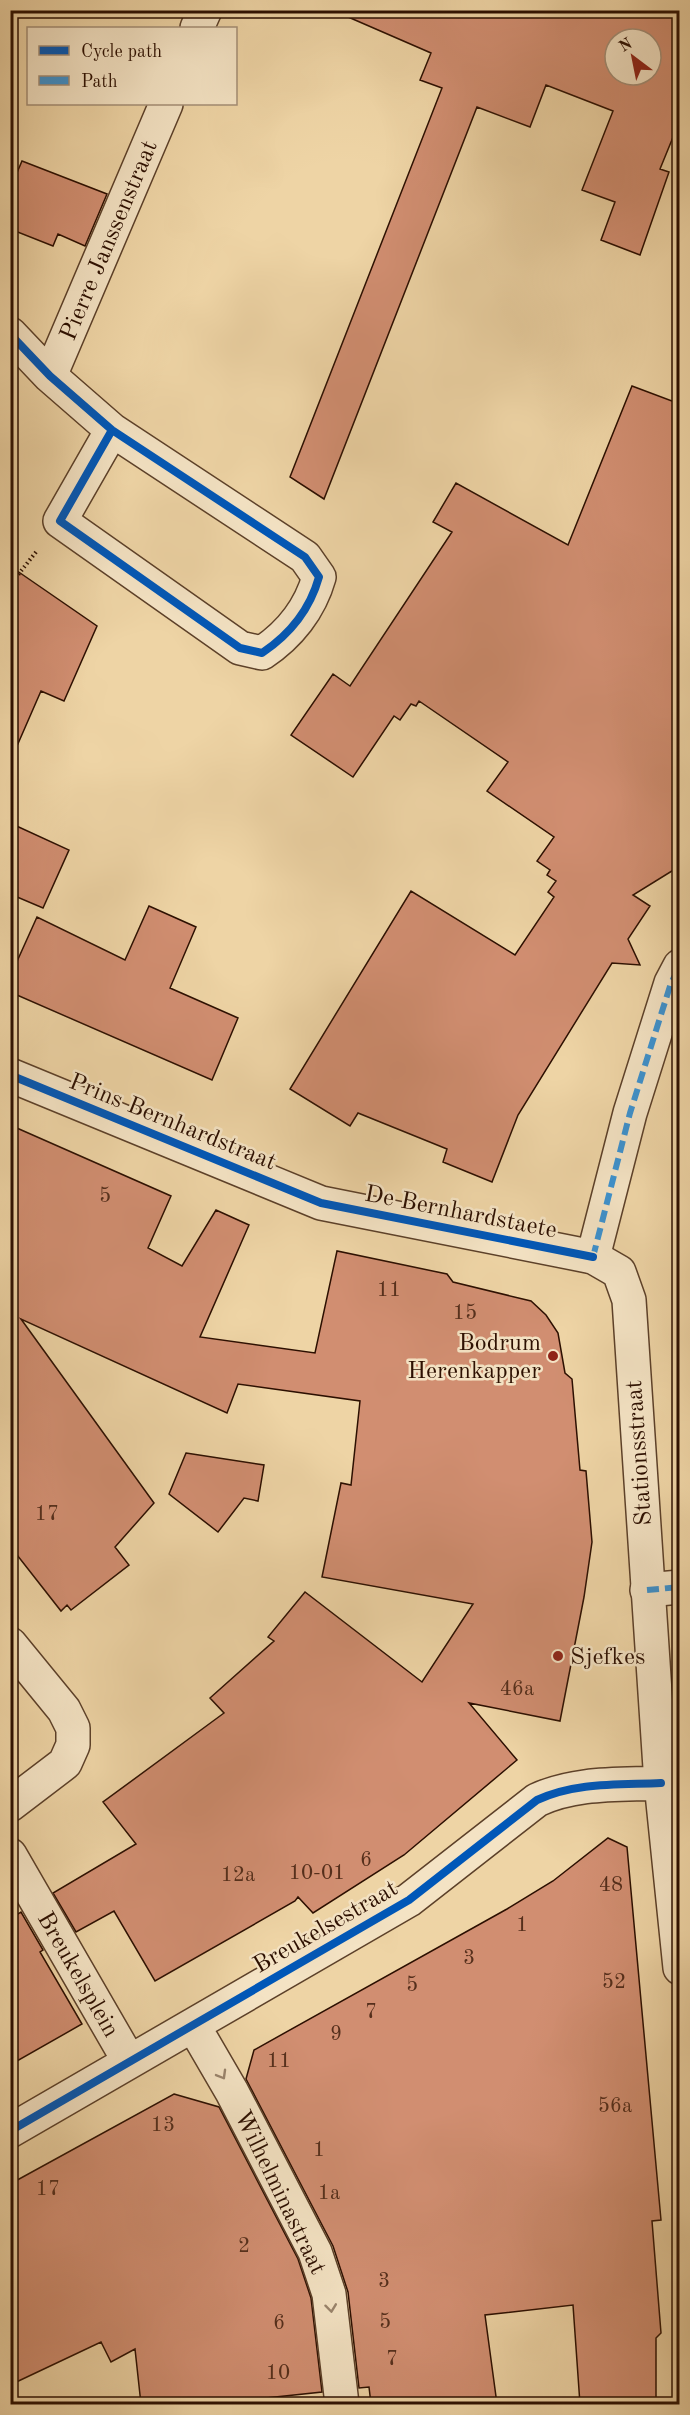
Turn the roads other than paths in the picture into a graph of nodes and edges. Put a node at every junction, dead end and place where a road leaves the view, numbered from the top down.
1 (205, 10) edge
2 (197, 27) edge
3 (166, 105) edge
4 (10, 334) edge
5 (50, 376) junction
6 (112, 430) junction
7 (680, 966) edge
8 (10, 1075) edge
9 (321, 1203) joint
10 (593, 1257) junction
11 (680, 1587) edge
12 (647, 1590) junction
13 (10, 1644) edge
14 (661, 1783) junction
15 (10, 1805) edge
16 (10, 1855) edge
17 (680, 1968) edge
18 (193, 2025) junction
19 (129, 2061) junction
20 (10, 2131) edge
21 (342, 2404) edge

1 - 2 street
3 - 5 street, Pierre Janssenstraat
4 - 5 street, Pierre Janssenstraat
5 - 6 street, Pierre Janssenstraat
6 - 6 street, Pierre Janssenstraat
7 - 10 street
8 - 9 street, Prins Bernhardstraat
9 - 10 street, De Bernhardstaete
10 - 12 street, Stationsstraat
11 - 12 street
12 - 14 street, Stationsstraat
13 - 15 street
14 - 17 street, Stationsstraat
14 - 18 street, Breukelsestraat
16 - 19 street, Breukelsplein
18 - 19 street, Breukelsestraat
18 -> 21 street, Wilhelminastraat
19 - 20 street, Breukelsestraat

